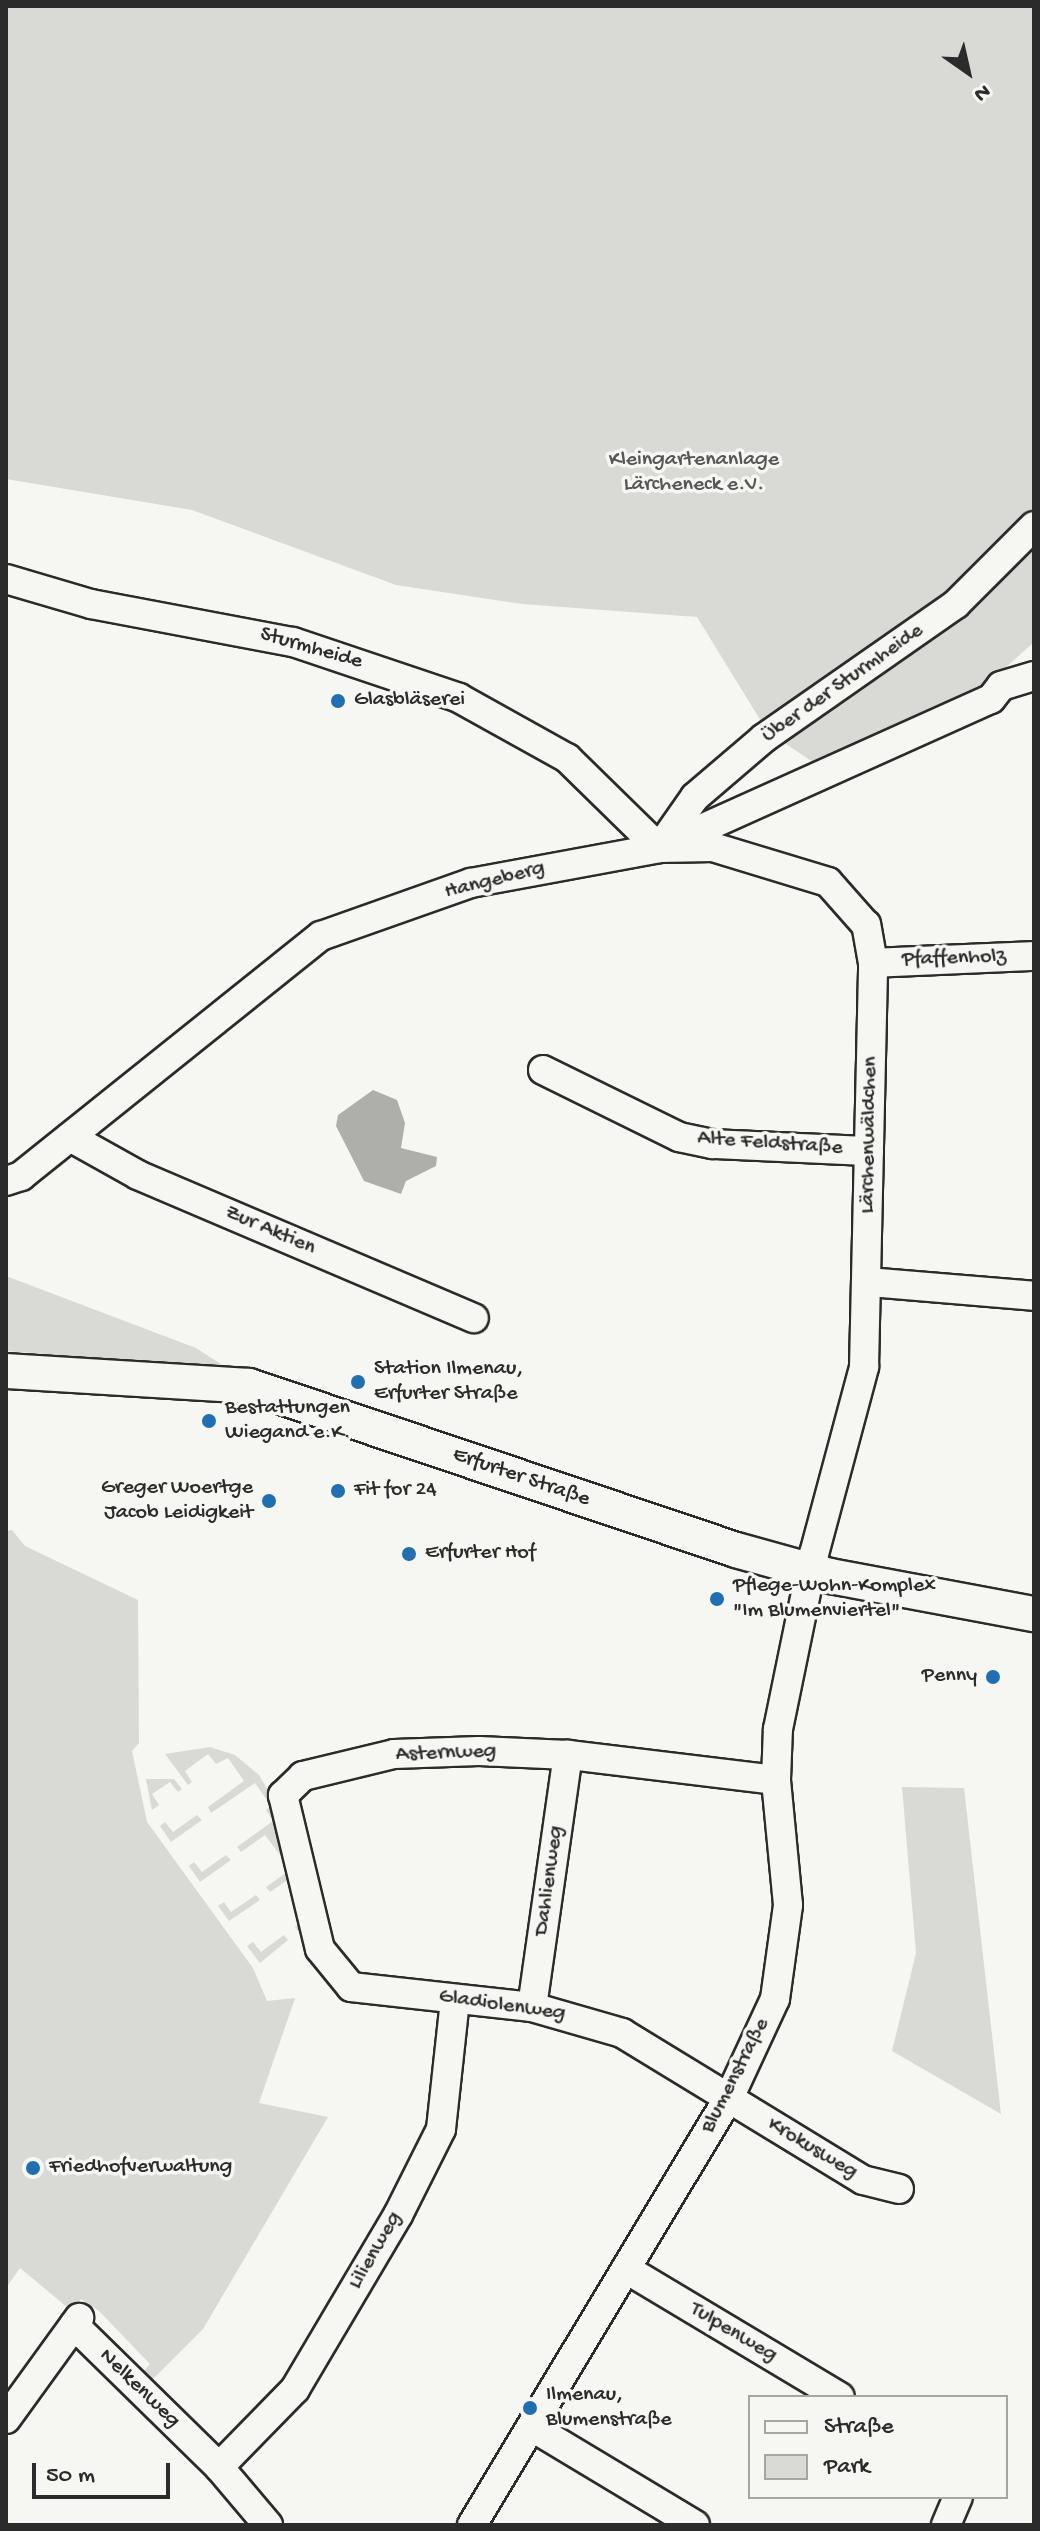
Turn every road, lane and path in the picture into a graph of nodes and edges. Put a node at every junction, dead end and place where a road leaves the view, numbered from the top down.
1 (1034, 526) edge
2 (6, 579) edge
3 (1034, 676) edge
4 (659, 848) junction
5 (1034, 956) edge
6 (873, 963) junction
7 (543, 1070) dead end
8 (70, 1137) junction
9 (869, 1151) junction
10 (6, 1181) edge
11 (869, 1282) junction
12 (1034, 1296) edge
13 (474, 1318) dead end
14 (6, 1371) edge
15 (811, 1570) junction
16 (1034, 1614) edge
17 (568, 1755) junction
18 (776, 1780) junction
19 (320, 1949) joint
20 (455, 2000) junction
21 (532, 2007) junction
22 (729, 2098) junction
23 (899, 2189) dead end
24 (626, 2269) junction
25 (837, 2395) edge
26 (6, 2419) edge
27 (532, 2427) junction
28 (219, 2467) junction
29 (957, 2499) edge
30 (684, 2522) edge
31 (268, 2525) edge
32 (472, 2525) edge
33 (946, 2525) edge

1 - 4 street, Über der Sturmheide
2 - 4 street, Sturmheide
3 - 4 street, Hangeberg
4 - 6 street, Lärchenwäldchen
4 - 8 street, Hangeberg
5 - 6 street, Pfaffenholz
6 - 9 street, Lärchenwäldchen
7 - 9 street, Alte Feldstraße
8 - 10 street, Hangeberg
8 - 13 street, Zur Aktien
9 - 11 street, Lärchenwäldchen
11 - 12 street
11 - 15 street, Lärchenwäldchen
14 - 15 main road, Erfurter Straße
15 - 16 main road, Erfurter Straße
15 - 18 street, Blumenstraße
17 - 18 street, Asternweg
17 - 19 street, Asternweg
17 - 21 street, Dahlienweg
18 - 22 street, Blumenstraße
19 - 20 street, Gladiolenweg
20 - 21 street, Gladiolenweg
20 - 28 street, Lilienweg
21 - 22 street, Gladiolenweg
22 - 23 street, Krokusweg
22 - 24 street, Blumenstraße
24 - 25 street, Tulpenweg
24 - 27 street, Blumenstraße
26 - 28 street, Nelkenweg
27 - 30 street
27 - 32 street, Blumenstraße
28 - 31 street, Nelkenweg
29 - 33 street

